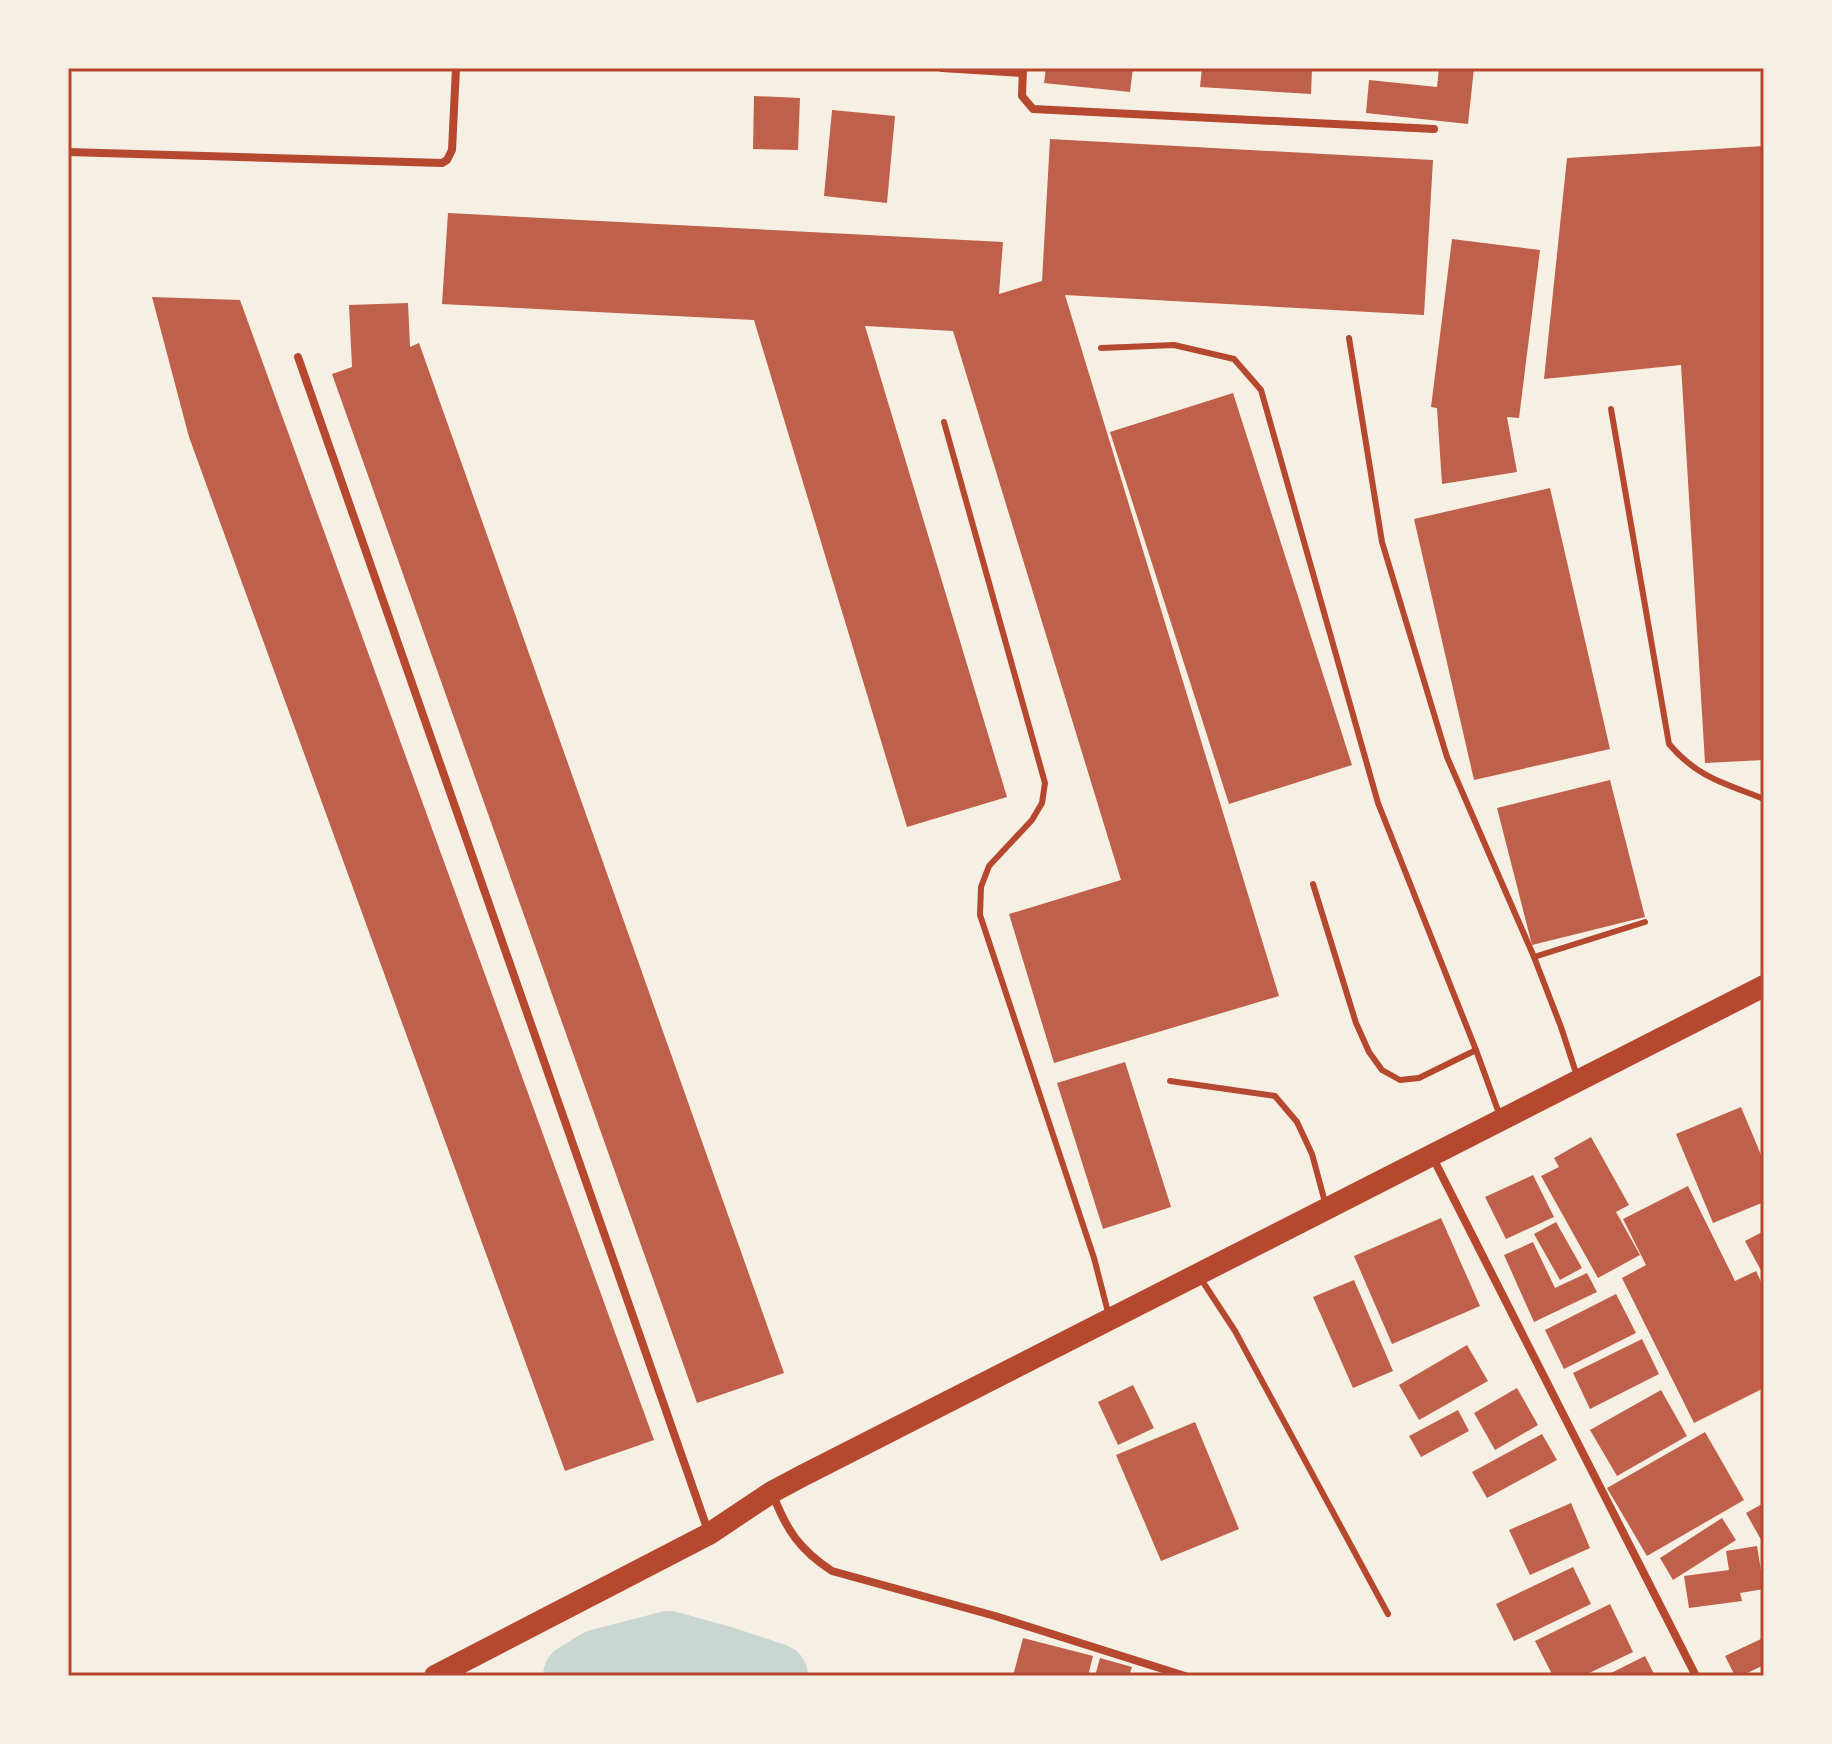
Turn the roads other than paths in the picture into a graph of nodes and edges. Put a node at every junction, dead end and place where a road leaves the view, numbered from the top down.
1 (456, 68) edge
2 (942, 68) edge
3 (1023, 71) edge
4 (1434, 129) dead end
5 (68, 152) edge
6 (1349, 338) dead end
7 (1101, 348) dead end
8 (298, 357) dead end
9 (1611, 409) dead end
10 (944, 422) dead end
11 (1764, 799) edge
12 (1313, 884) dead end
13 (1645, 922) dead end
14 (1534, 957) junction
15 (1764, 986) edge
16 (1476, 1050) junction
17 (1578, 1080) junction
18 (1170, 1081) dead end
19 (1501, 1120) junction
20 (1431, 1155) junction
21 (1326, 1210) junction
22 (1198, 1273) junction
23 (1110, 1319) junction
24 (772, 1492) junction
25 (709, 1534) junction
26 (1388, 1614) dead end
27 (435, 1676) edge
28 (1185, 1676) edge
29 (1696, 1676) edge

1 - 5 street
2 - 3 street
3 - 4 street
6 - 14 lane
7 - 16 lane
8 - 25 street
9 - 11 lane
10 - 23 lane
12 - 16 lane
13 - 14 lane
14 - 17 lane
15 - 17 highway
16 - 19 lane
17 - 19 highway
18 - 21 lane
19 - 20 highway
20 - 21 highway
20 - 29 street
21 - 22 highway
22 - 23 highway
22 - 26 lane
23 - 24 highway
24 - 25 highway
24 - 28 street
25 - 27 highway

